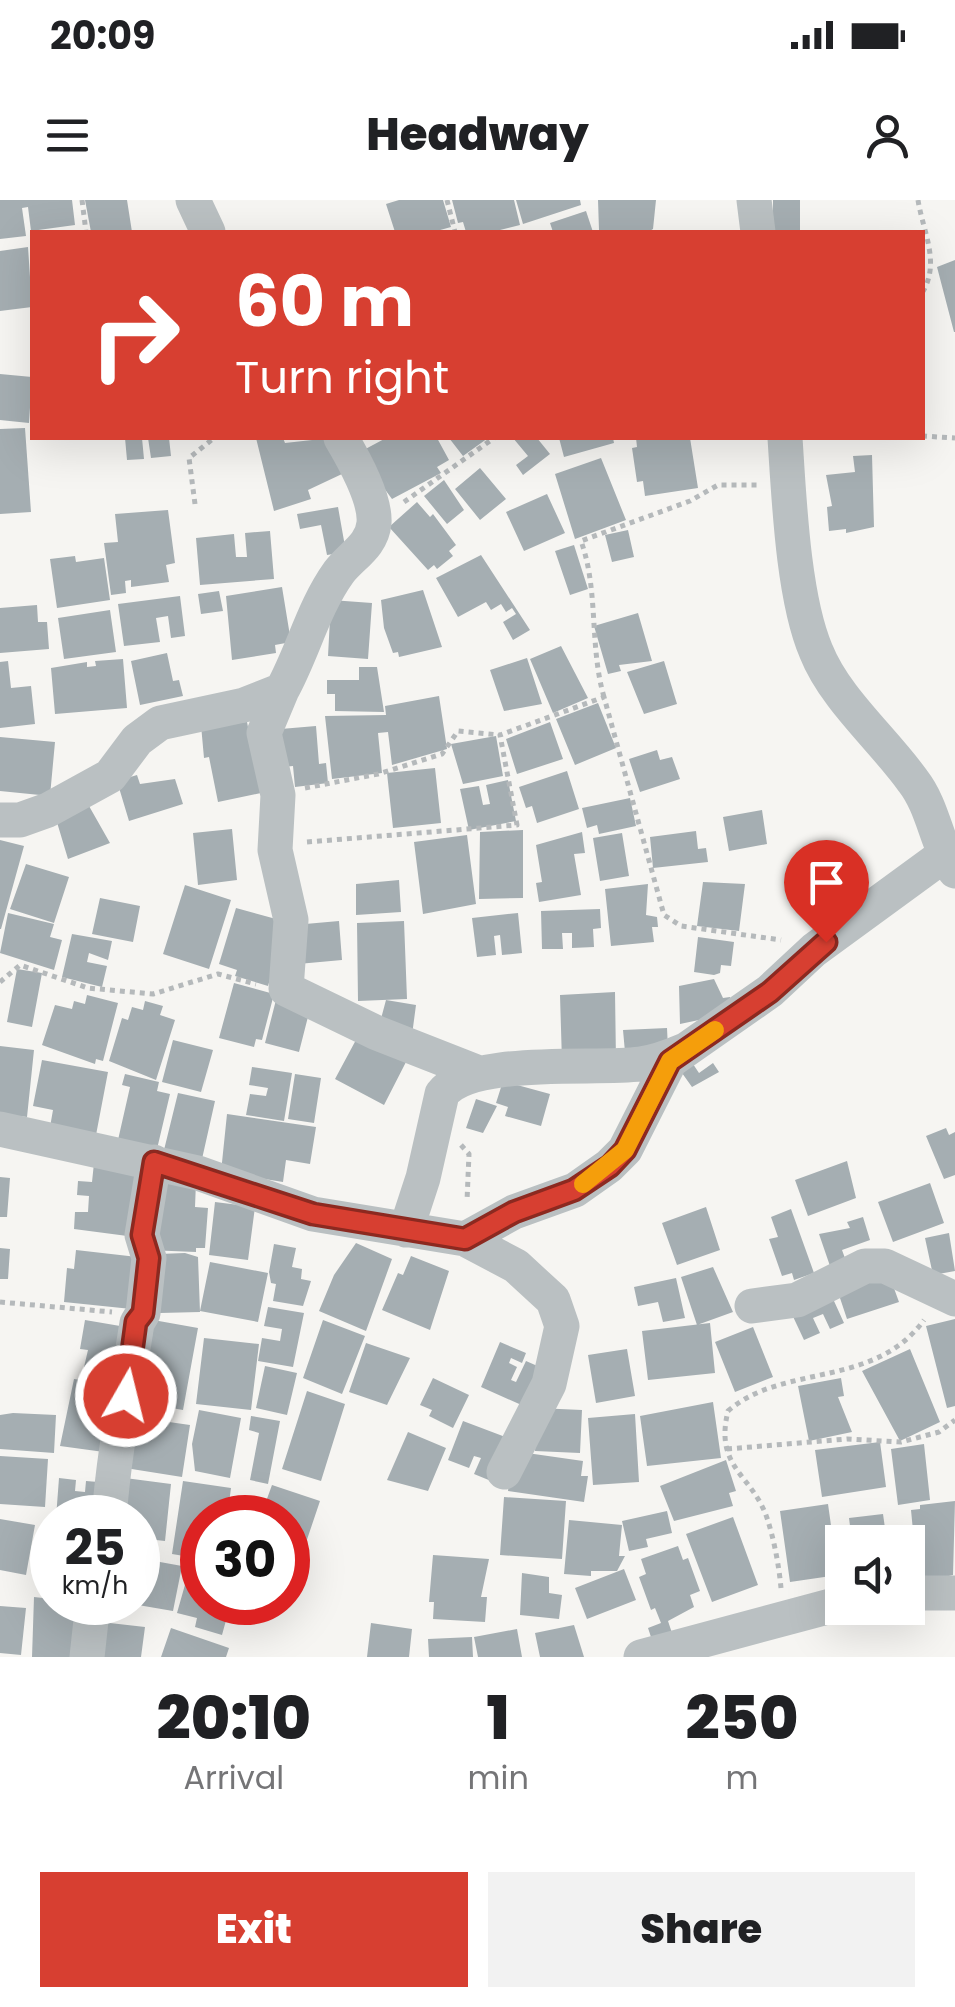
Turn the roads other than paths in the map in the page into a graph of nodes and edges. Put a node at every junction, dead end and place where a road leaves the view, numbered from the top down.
1 (192, 200) edge
2 (754, 200) edge
3 (207, 230) edge
4 (758, 230) edge
5 (342, 440) edge
6 (786, 440) edge
7 (282, 690) junction
8 (0, 820) edge
9 (949, 863) edge
10 (687, 1049) junction
11 (479, 1073) junction
12 (0, 1129) edge
13 (154, 1162) junction
14 (406, 1230) junction
15 (465, 1239) junction
16 (952, 1298) edge
17 (752, 1306) dead end
18 (504, 1472) dead end
19 (110, 1495) edge
20 (925, 1593) edge
21 (955, 1593) edge
22 (825, 1607) edge
23 (90, 1625) edge
24 (87, 1657) edge
25 (641, 1657) edge

1 - 3 street
2 - 4 street
5 - 7 street
6 - 9 street
7 - 8 street
7 - 11 street
9 - 10 street
10 - 11 street
10 - 15 street
11 - 14 street
12 - 13 street
13 - 14 street
13 - 19 street
14 - 15 street
15 - 18 street
16 - 17 street
20 - 21 street
22 - 25 street
23 - 24 street

